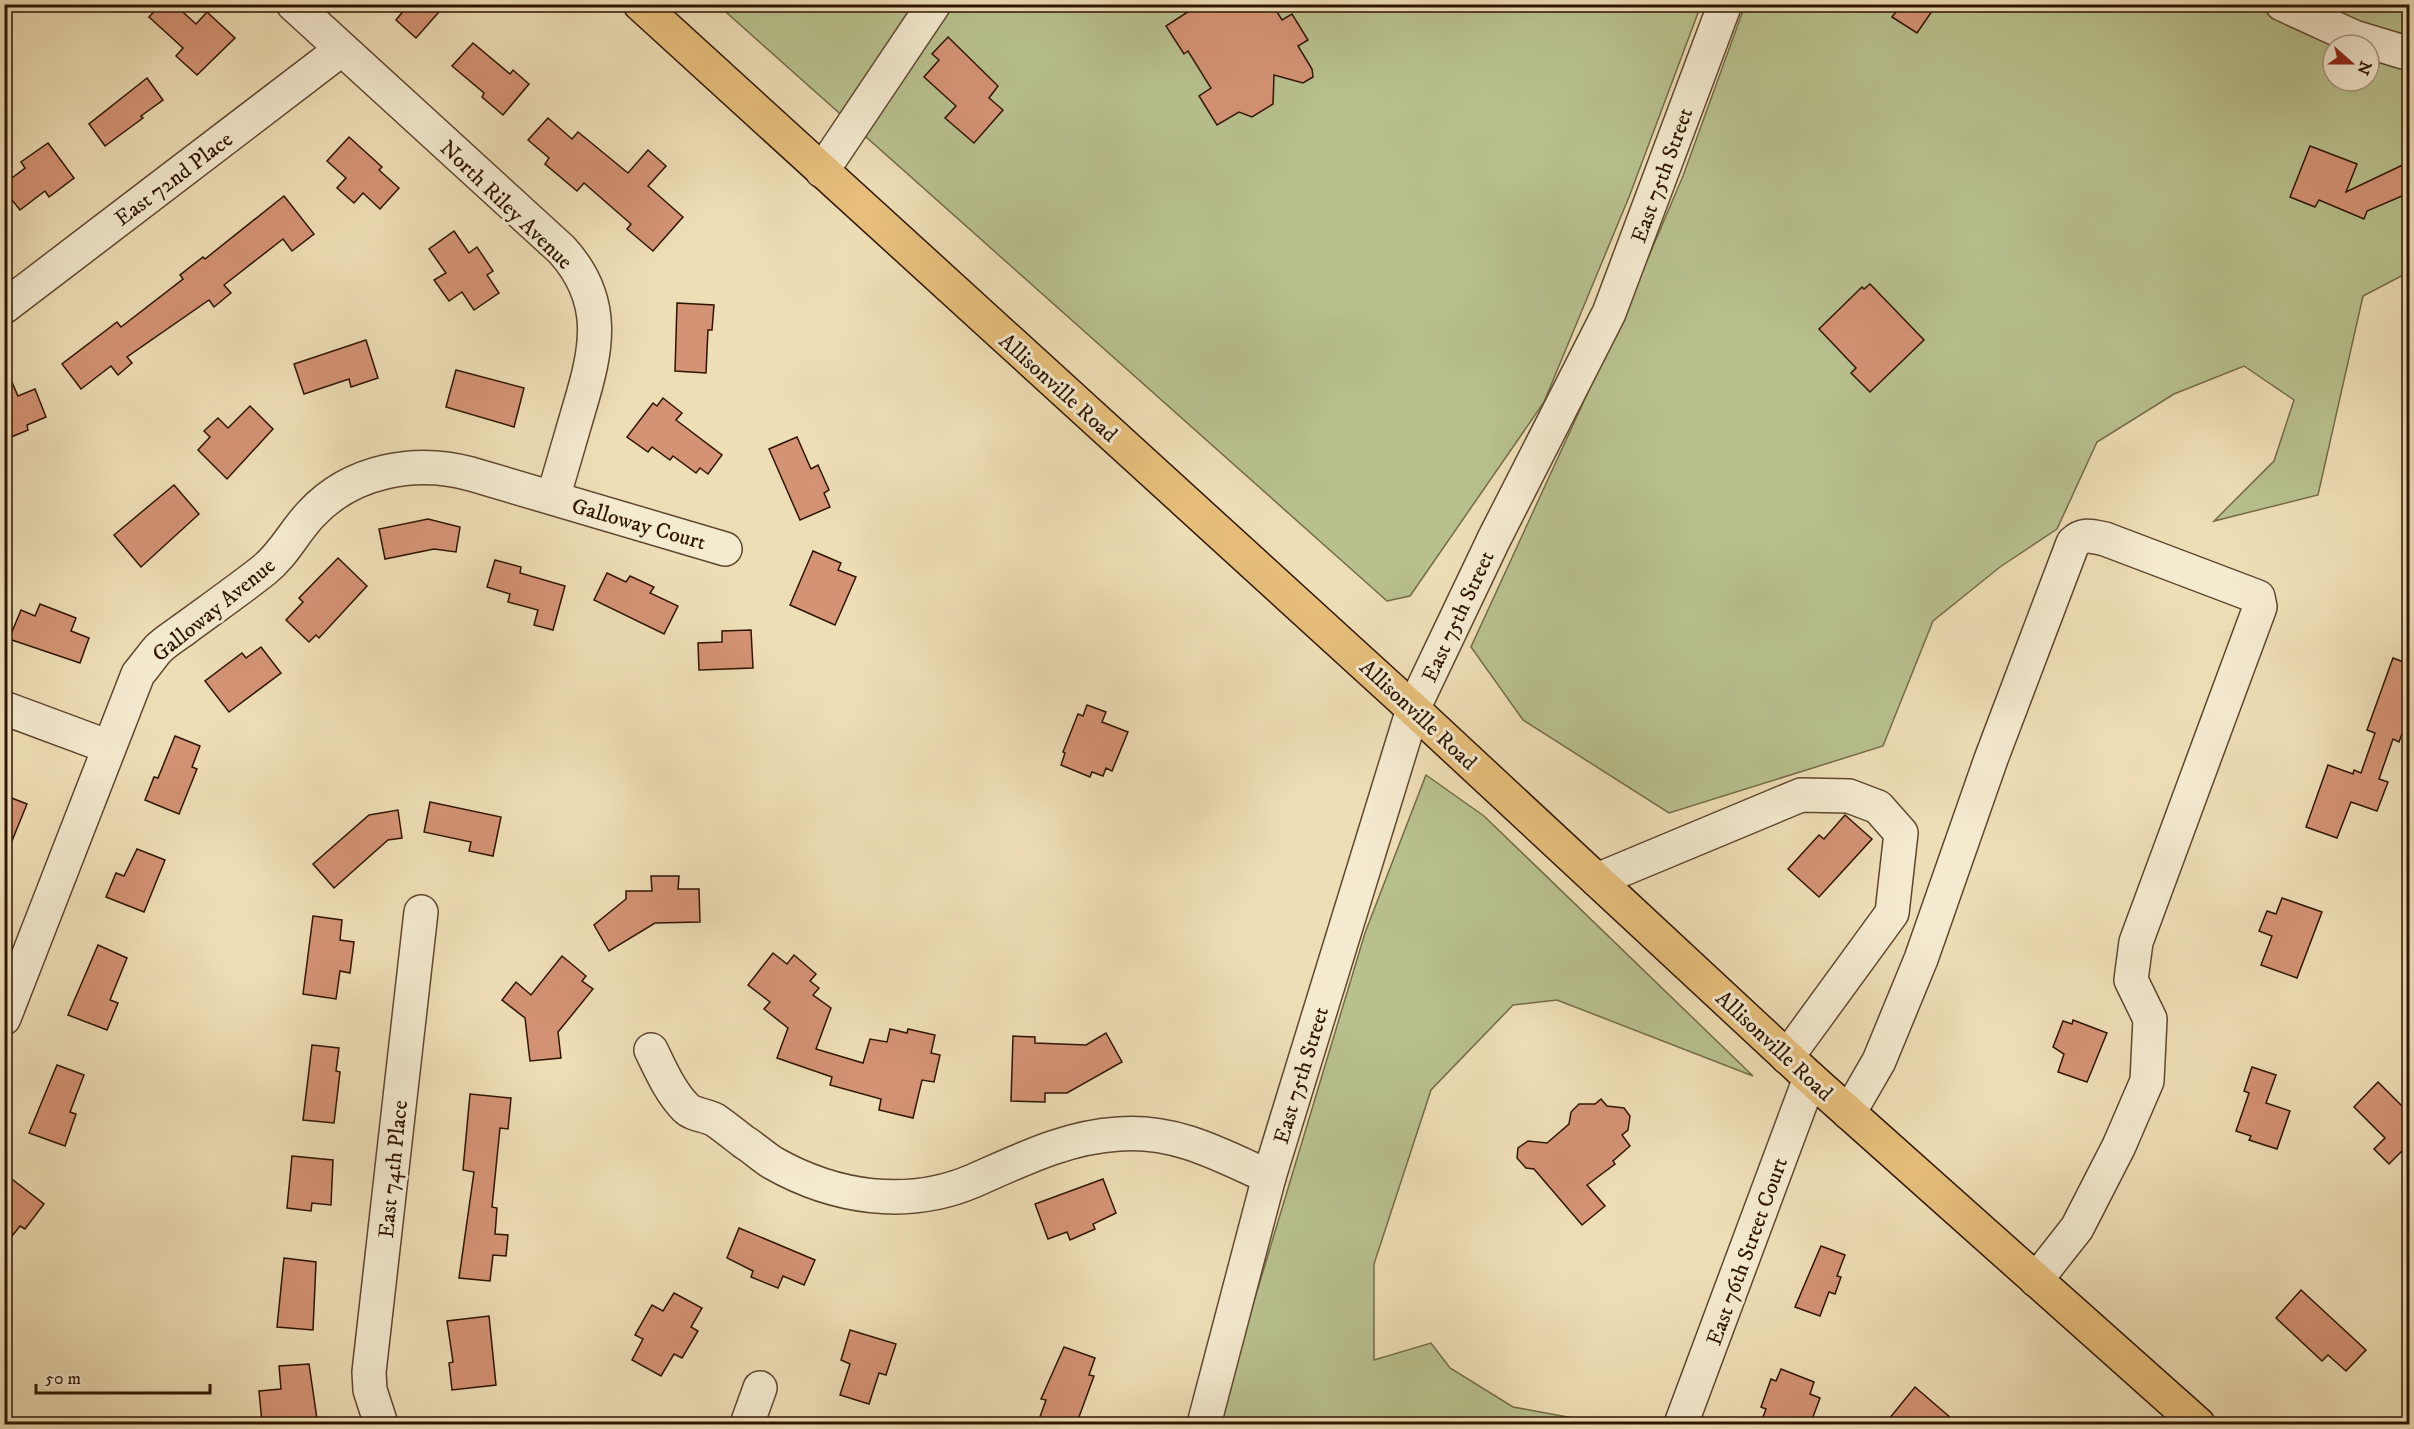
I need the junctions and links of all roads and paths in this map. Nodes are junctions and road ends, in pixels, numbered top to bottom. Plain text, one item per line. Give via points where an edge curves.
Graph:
1 (293, 4) edge
2 (639, 4) edge
3 (934, 4) edge
4 (1725, 4) edge
5 (2282, 4) edge
6 (342, 50) junction
7 (2409, 54) edge
8 (822, 171) junction
9 (4, 307) edge
10 (553, 498) junction
11 (725, 549) dead end
12 (4, 708) edge
13 (1413, 709) junction
14 (109, 747) junction
15 (1597, 880) junction
16 (421, 912) dead end
17 (4, 1018) edge
18 (651, 1050) dead end
19 (1798, 1067) junction
20 (1849, 1113) junction
21 (1269, 1177) junction
22 (2036, 1280) junction
23 (760, 1388) dead end
24 (381, 1425) edge
25 (747, 1425) edge
26 (1204, 1425) edge
27 (1681, 1425) edge
28 (2198, 1425) edge

1 - 6 street, North Riley Avenue
2 - 8 main road, Allisonville Road
3 - 8 street
4 - 13 street, East 75th Street via 1609,312
5 - 7 street via 2354,37
6 - 9 street, East 72nd Place
6 - 10 street, North Riley Avenue via 562,250 581,276 595,317 595,350
8 - 13 main road, Allisonville Road
10 - 11 street, Galloway Court
10 - 14 street, Galloway Avenue via 440,467 397,469 346,487 313,512 263,571 160,647 138,674
12 - 14 street
13 - 15 main road, Allisonville Road
13 - 21 street, East 75th Street
14 - 17 street, Galloway Avenue
15 - 19 main road, Allisonville Road
15 - 19 street, East 76th Street Court via 1801,795 1849,796 1878,807 1901,833 1892,913
16 - 24 street, East 74th Place via 369,1372
18 - 21 street via 667,1083 687,1109 713,1119 771,1162 842,1191 903,1198 947,1191 1052,1147 1082,1138 1135,1134 1195,1143
19 - 20 main road, Allisonville Road
19 - 27 street, East 76th Street Court
20 - 22 main road, Allisonville Road
20 - 22 street via 1879,1061 1921,959 2073,543 2079,536 2105,538 2258,597 2260,607 2136,942 2131,980 2150,1019 2147,1081 2077,1228
21 - 26 street, East 75th Street
22 - 28 main road, Allisonville Road
23 - 25 street

